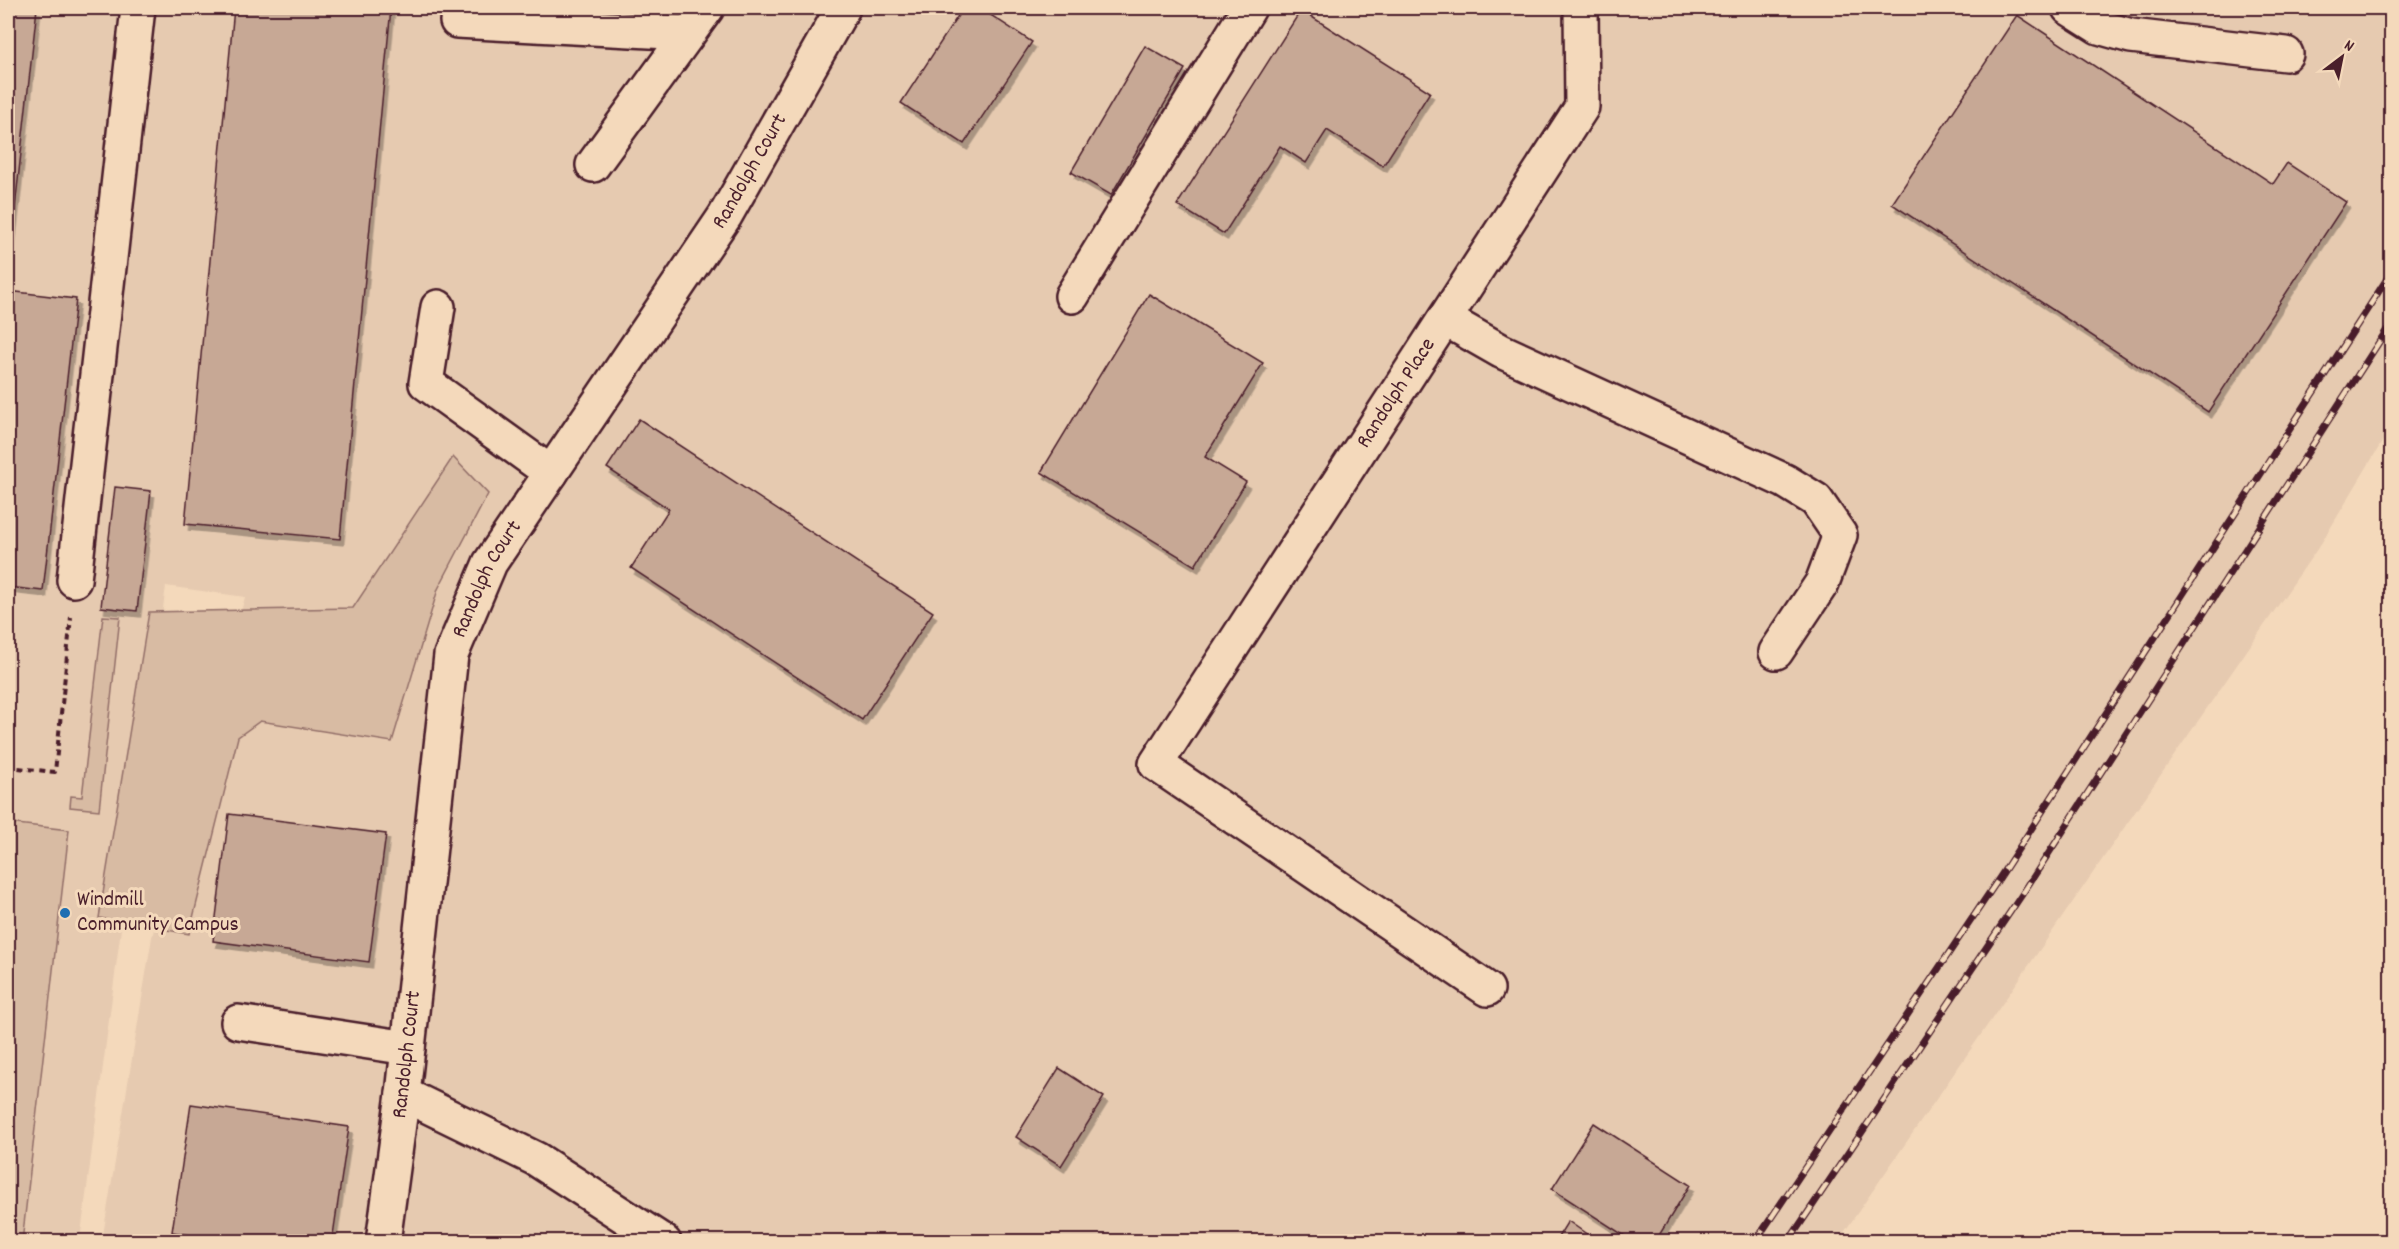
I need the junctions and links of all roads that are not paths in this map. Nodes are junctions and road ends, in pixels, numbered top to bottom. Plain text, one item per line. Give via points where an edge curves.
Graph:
1 (138, 8) edge
2 (843, 8) edge
3 (1249, 8) edge
4 (1581, 8) edge
5 (2069, 8) edge
6 (698, 20) edge
7 (457, 21) dead end
8 (2286, 54) dead end
9 (593, 165) dead end
10 (1072, 296) dead end
11 (438, 307) dead end
12 (1445, 319) junction
13 (551, 473) junction
14 (74, 580) road end
15 (1776, 652) dead end
16 (1487, 989) dead end
17 (238, 1022) dead end
18 (408, 1048) junction
19 (403, 1094) junction
20 (383, 1242) edge
21 (664, 1242) edge

1 - 14 street
2 - 13 street, Randolph Court via 725,216
3 - 10 street
4 - 12 street, Randolph Place via 1582,107
5 - 8 street via 2099,27 2131,36
6 - 7 street
6 - 9 street
11 - 13 street via 426,383
12 - 15 street via 1501,351 1785,481 1816,500 1840,535 1822,583
12 - 16 street, Randolph Place via 1156,764
13 - 18 street, Randolph Court via 490,562 451,655
17 - 18 street
18 - 19 street, Randolph Court
19 - 20 street, Randolph Court
19 - 21 street via 536,1159

